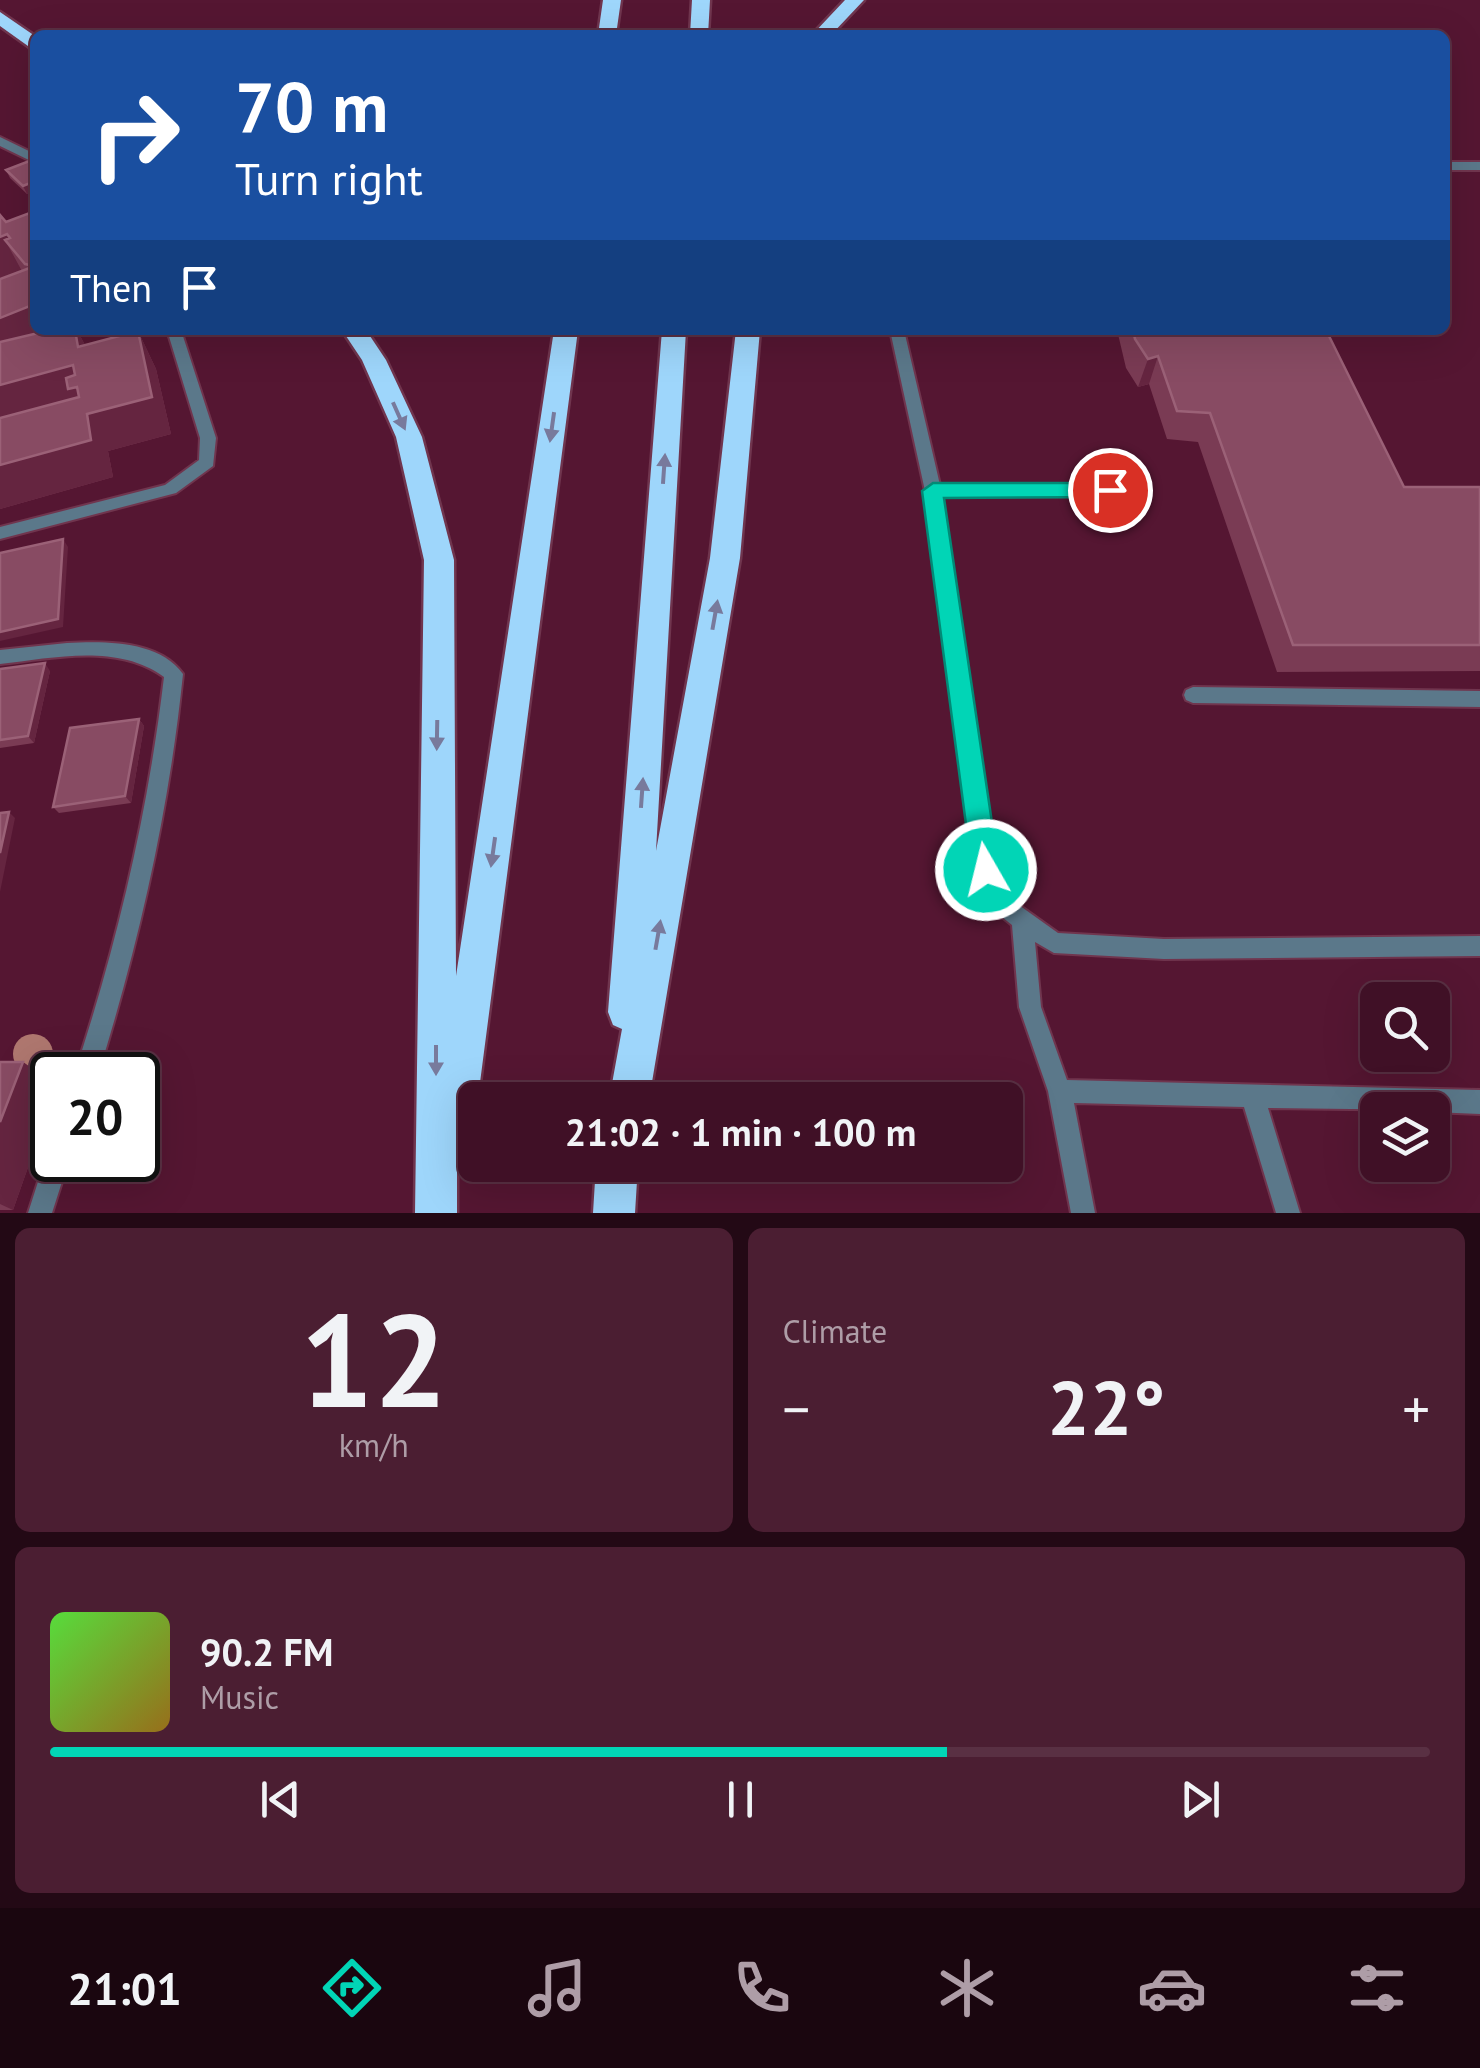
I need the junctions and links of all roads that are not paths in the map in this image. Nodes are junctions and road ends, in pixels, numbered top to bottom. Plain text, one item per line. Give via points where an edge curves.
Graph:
1 (612, 0) edge
2 (702, 0) edge
3 (855, 0) edge
4 (0, 17) edge
5 (609, 30) edge
6 (699, 30) edge
7 (826, 30) edge
8 (30, 41) edge
9 (0, 141) edge
10 (30, 156) edge
11 (1450, 166) edge
12 (1480, 166) edge
13 (176, 335) edge
14 (357, 335) edge
15 (565, 335) edge
16 (674, 335) edge
17 (747, 335) edge
18 (898, 335) edge
19 (1110, 490) dead end
20 (933, 491) junction
21 (0, 532) edge
22 (0, 658) edge
23 (1193, 695) dead end
24 (1480, 699) edge
25 (1022, 920) junction
26 (1480, 946) edge
27 (93, 1052) edge
28 (626, 1082) edge
29 (628, 1082) edge
30 (1060, 1091) junction
31 (1252, 1095) junction
32 (1480, 1102) edge
33 (50, 1182) edge
34 (616, 1182) edge
35 (40, 1213) edge
36 (439, 1213) edge
37 (614, 1213) edge
38 (1083, 1213) edge
39 (1288, 1213) edge

1 - 5 highway
2 - 6 highway
3 - 7 highway
4 - 8 highway
9 - 10 lane
11 - 12 lane
13 - 21 lane via 208,438 207,462 170,489
14 -> 36 highway via 409,437 440,560
15 -> 36 highway
28 -> 16 highway
29 -> 17 highway via 725,558
18 - 20 lane
19 - 20 lane
20 - 25 lane via 986,870
22 - 27 lane via 108,652 158,659 174,674 147,861
23 - 24 lane
25 - 26 lane via 1054,943
25 - 30 lane via 1030,1007
30 - 31 lane
30 - 38 lane
31 - 32 lane
31 - 39 lane
33 - 35 lane
34 - 37 highway

